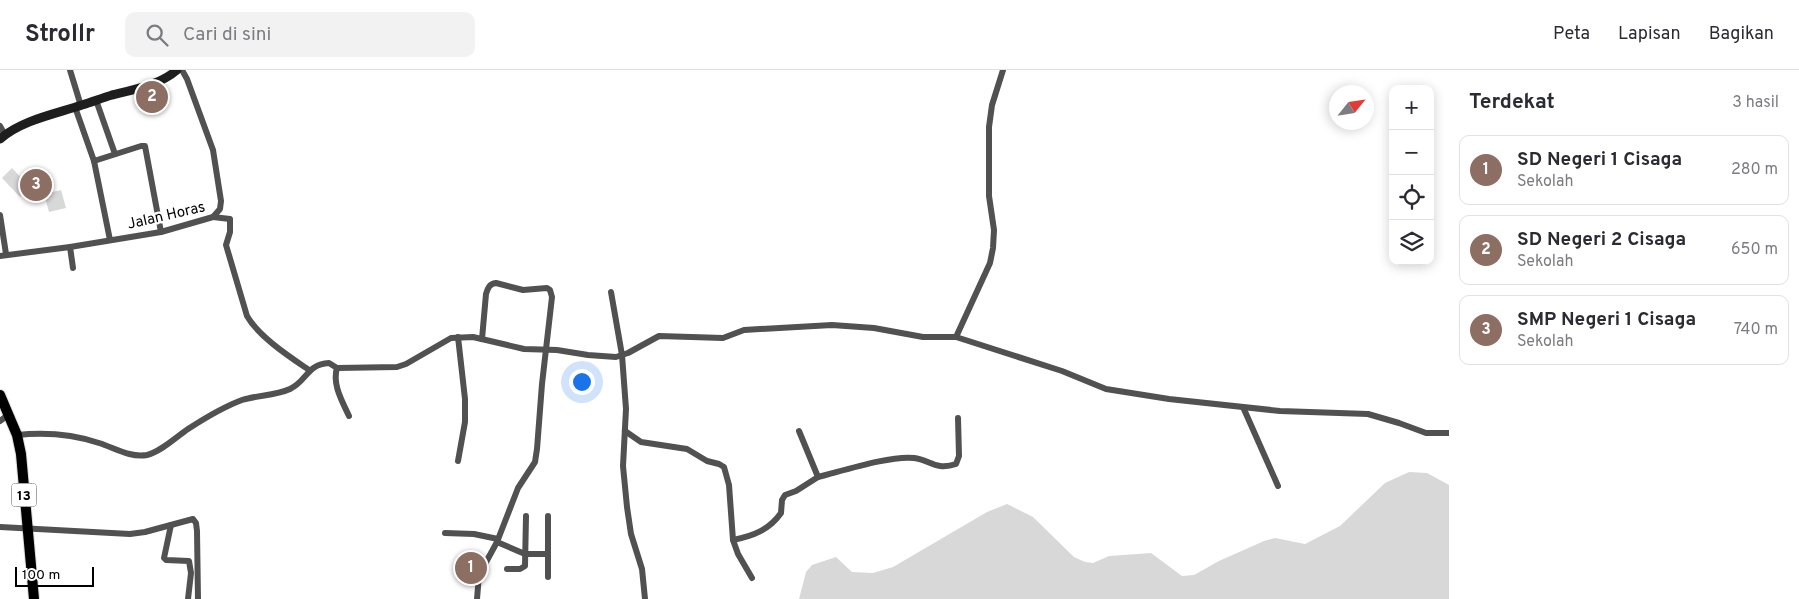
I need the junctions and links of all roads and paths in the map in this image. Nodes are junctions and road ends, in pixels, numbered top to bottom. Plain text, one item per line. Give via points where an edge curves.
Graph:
1 (70, 70) edge
2 (177, 70) edge
3 (182, 70) edge
4 (1003, 70) edge
5 (96, 100) junction
6 (78, 107) junction
7 (0, 126) edge
8 (2, 137) edge
9 (115, 154) junction
10 (94, 161) junction
11 (0, 215) edge
12 (213, 217) junction
13 (161, 232) junction
14 (110, 240) junction
15 (70, 247) junction
16 (3, 255) edge
17 (73, 268) dead end
18 (611, 292) dead end
19 (458, 337) junction
20 (956, 337) junction
21 (482, 339) junction
22 (546, 349) junction
23 (622, 356) junction
24 (336, 368) junction
25 (309, 370) junction
26 (0, 395) edge
27 (1243, 407) junction
28 (349, 416) dead end
29 (4, 418) edge
30 (958, 418) dead end
31 (625, 431) junction
32 (799, 431) dead end
33 (1449, 433) edge
34 (17, 435) junction
35 (458, 461) dead end
36 (818, 477) junction
37 (1278, 486) dead end
38 (526, 516) dead end
39 (548, 516) dead end
40 (171, 525) junction
41 (0, 526) edge
42 (28, 528) junction
43 (445, 533) dead end
44 (497, 540) junction
45 (733, 540) junction
46 (525, 554) junction
47 (548, 554) junction
48 (507, 569) dead end
49 (548, 577) dead end
50 (752, 578) dead end
51 (36, 599) edge
52 (188, 599) edge
53 (198, 599) edge
54 (477, 599) edge
55 (645, 599) edge

1 - 6 street
2 - 5 main road via 164,79
3 - 12 street, Jalan Horas via 213,150 221,201 220,209
4 - 20 street via 989,127 993,248 990,263
5 - 6 main road
5 - 9 street
6 - 8 main road via 38,119
6 - 10 street
7 - 8 street
9 - 10 street
9 - 13 street via 143,145 147,148
10 - 14 street
11 - 16 street
12 - 13 street, Jalan Horas
12 - 25 street via 230,219 226,245 250,322
13 - 14 street, Jalan Horas
14 - 15 street, Jalan Horas
15 - 16 street, Jalan Horas
15 - 17 street
18 - 23 street
19 - 21 street
19 - 24 street via 401,366
19 - 35 street via 465,399 465,422
20 - 23 street via 832,325 752,329 723,338 659,336
20 - 27 street via 1062,371 1106,389
21 - 22 street via 524,349
21 - 22 street via 486,294 492,284 523,290 547,288 552,297
22 - 23 street via 602,357
22 - 44 street via 538,449
23 - 31 street
24 - 25 street via 324,363
24 - 28 street via 335,379
25 - 34 street via 289,389 225,408 146,455 129,454 64,435
26 - 29 highway, 13
27 - 33 street via 1368,414 1426,433
27 - 37 street
29 - 34 highway, 13
30 - 36 street via 959,456 956,464 932,465 915,458 892,460
31 - 45 street via 640,442 681,448 724,467 729,485
31 - 55 street via 622,466 631,534 642,569
32 - 36 street
34 - 42 highway, 13
36 - 45 street via 785,495 781,513 760,532
38 - 46 street
39 - 47 street
40 - 42 street via 130,534
40 - 52 street via 164,558 189,561
40 - 53 street via 191,518 196,523
41 - 42 street
42 - 51 highway, 13
43 - 44 street via 474,534
44 - 46 street
44 - 54 street via 479,575
45 - 50 street
46 - 47 street
46 - 48 street via 524,567
47 - 49 street

